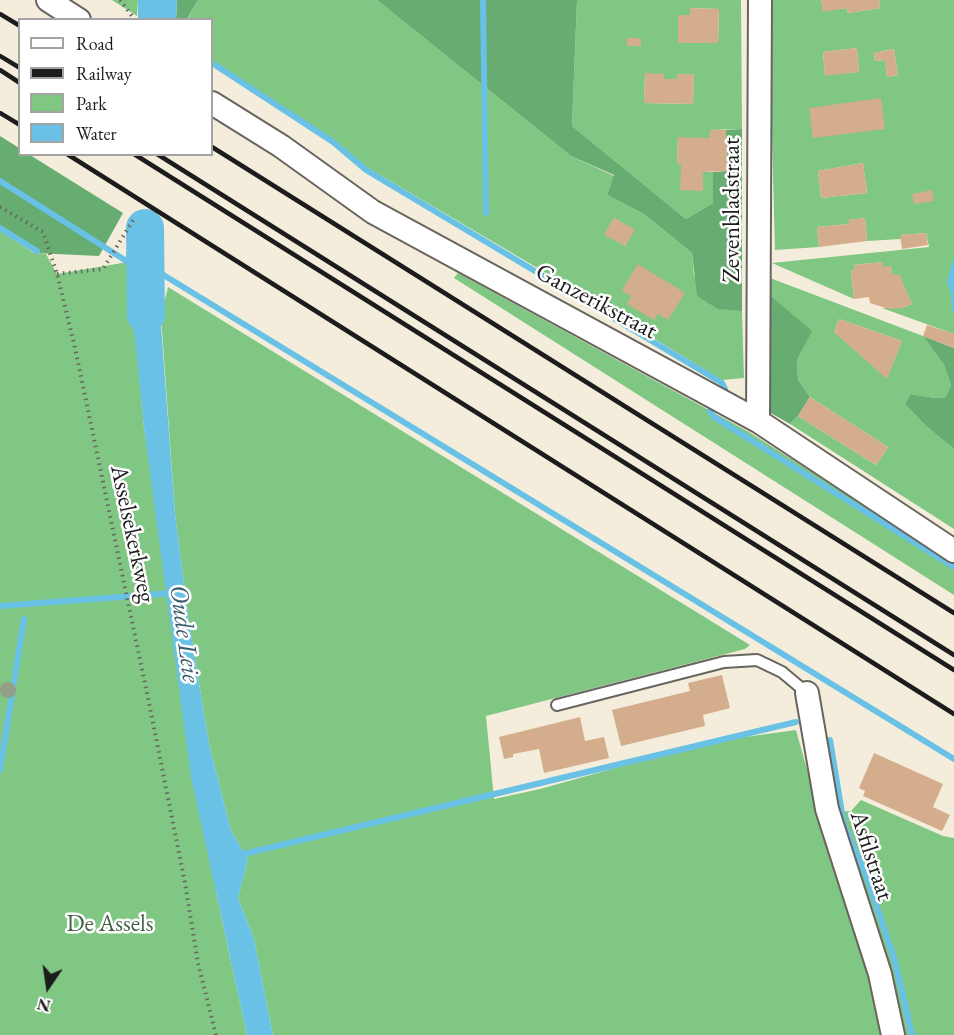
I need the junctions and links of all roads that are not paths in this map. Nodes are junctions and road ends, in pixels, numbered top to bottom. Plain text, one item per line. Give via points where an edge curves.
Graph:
1 (48, 0) edge
2 (760, 0) edge
3 (76, 18) edge
4 (213, 104) edge
5 (758, 421) junction
6 (954, 551) edge
7 (807, 693) joint
8 (558, 705) dead end
9 (893, 1035) edge

1 - 3 street
2 - 5 street, Zevenbladstraat
4 - 5 street, Ganzerikstraat via 281,146 373,212
5 - 6 street, Ganzerikstraat
7 - 8 lane via 782,672 757,660 724,662
7 - 9 street, Asfilstraat via 827,809 880,974

